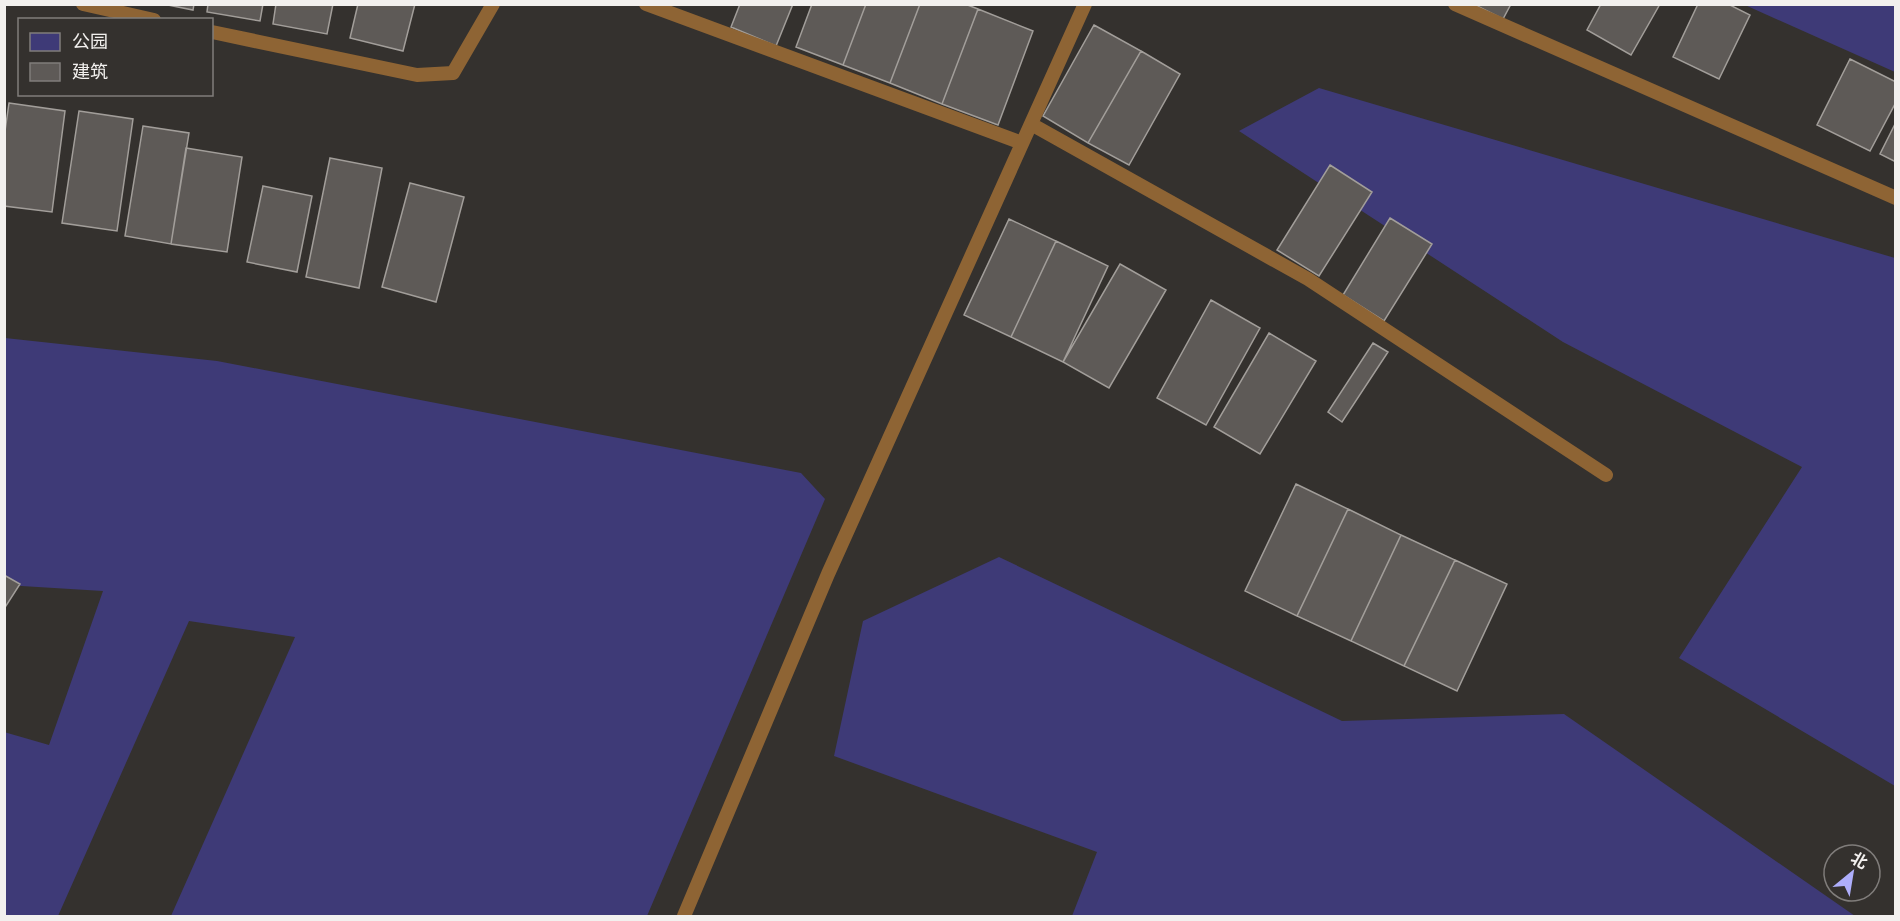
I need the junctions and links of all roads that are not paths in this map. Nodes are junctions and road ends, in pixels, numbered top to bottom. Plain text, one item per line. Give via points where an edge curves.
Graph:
1 (83, 4) edge
2 (493, 4) edge
3 (645, 4) edge
4 (1085, 4) edge
5 (1455, 4) edge
6 (145, 18) edge
7 (213, 32) edge
8 (1031, 124) junction
9 (1022, 143) junction
10 (1896, 198) edge
11 (1606, 475) dead end
12 (684, 916) edge

1 - 6 lane
2 - 7 lane via 453,73 417,75
3 - 9 lane
4 - 8 lane
5 - 10 lane
8 - 9 lane
8 - 11 lane via 1308,279
9 - 12 lane via 828,574

